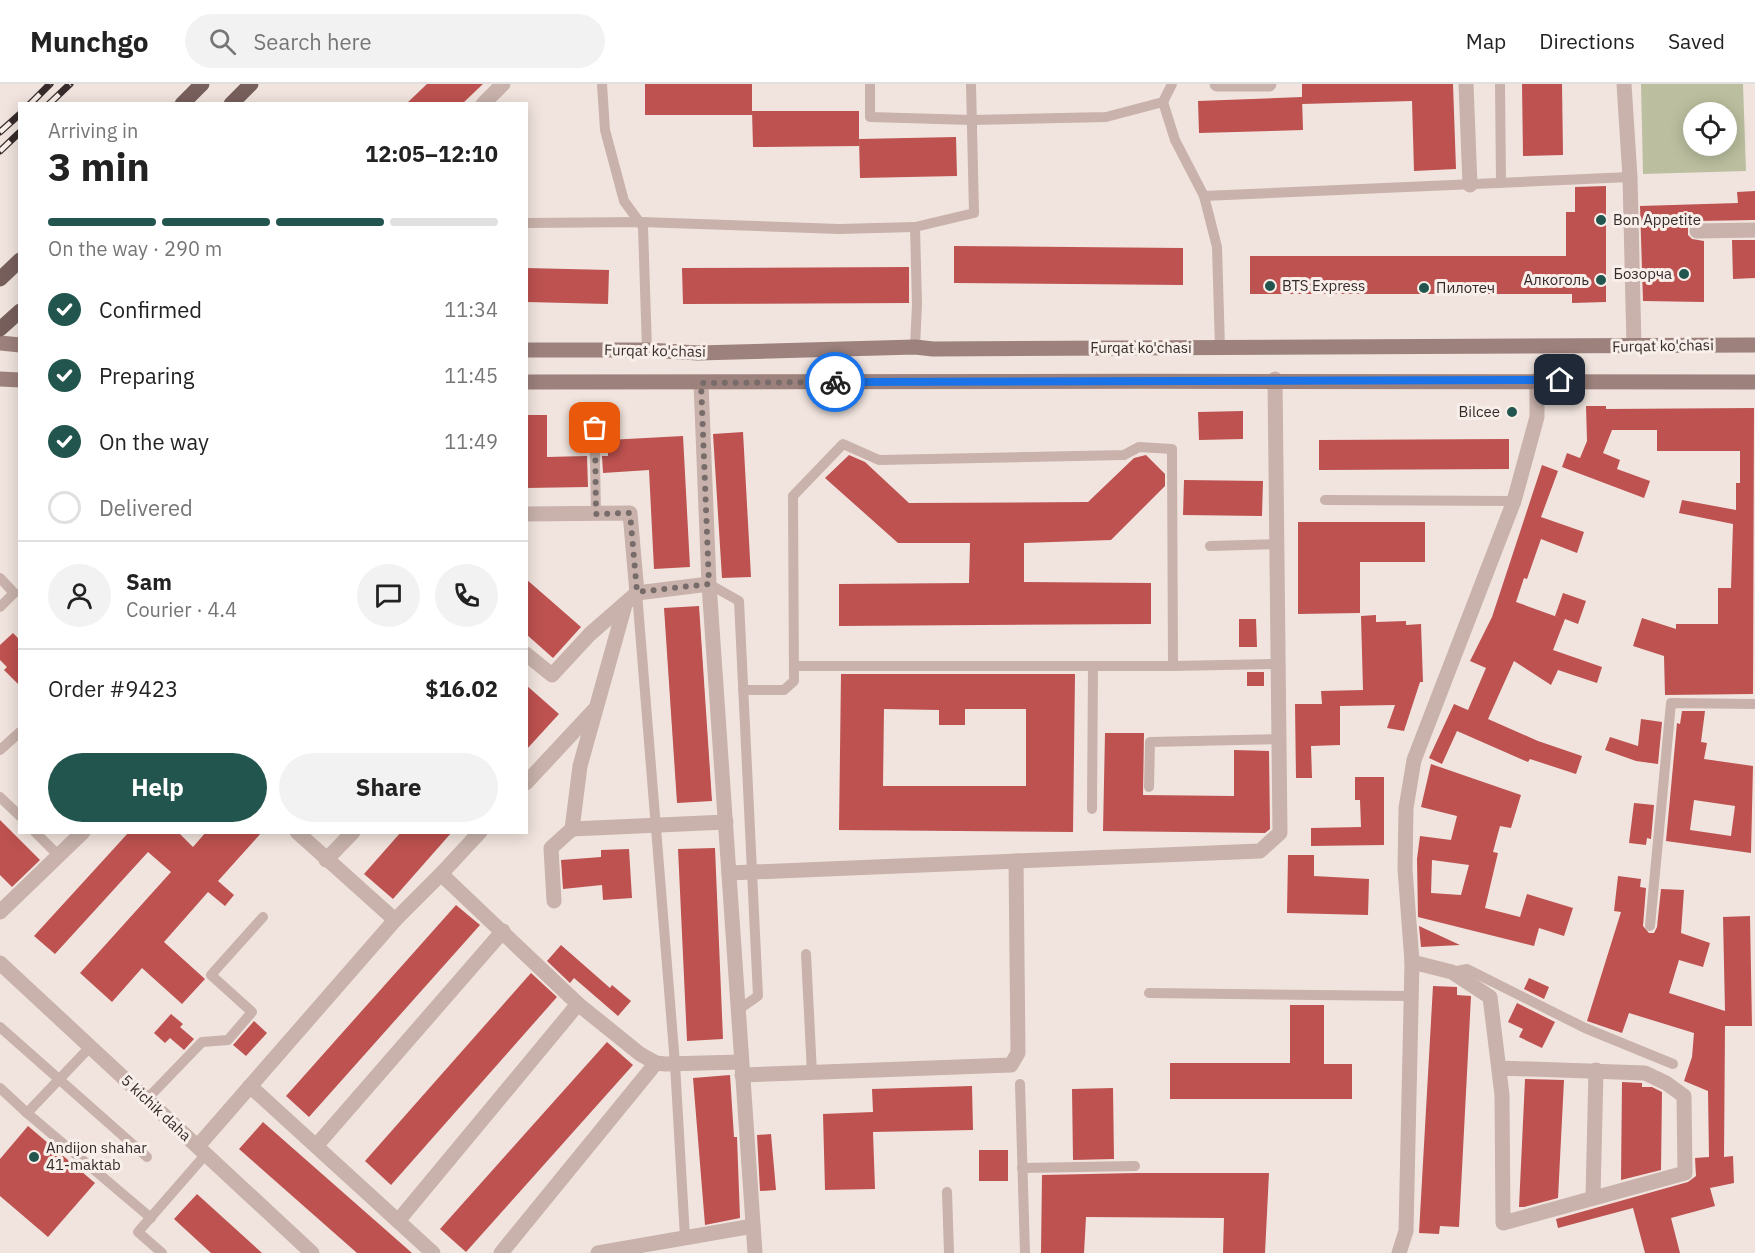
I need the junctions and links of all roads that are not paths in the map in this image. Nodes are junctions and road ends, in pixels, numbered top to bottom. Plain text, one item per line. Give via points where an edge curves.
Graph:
1 (202, 84) edge
2 (251, 84) edge
3 (503, 84) edge
4 (602, 84) edge
5 (870, 84) edge
6 (971, 84) edge
7 (1172, 84) edge
8 (1217, 84) edge
9 (1269, 84) edge
10 (1466, 84) edge
11 (1500, 84) edge
12 (1624, 84) edge
13 (184, 102) edge
14 (233, 102) edge
15 (485, 102) edge
16 (1163, 102) junction
17 (972, 120) junction
18 (1630, 177) junction
19 (1501, 183) junction
20 (1470, 185) junction
21 (1204, 196) junction
22 (641, 222) junction
23 (528, 224) edge
24 (915, 226) junction
25 (1755, 230) edge
26 (1698, 231) dead end
27 (18, 262) edge
28 (0, 279) edge
29 (18, 313) edge
30 (0, 330) edge
31 (0, 344) edge
32 (18, 345) edge
33 (1755, 345) edge
34 (1634, 346) junction
35 (915, 347) junction
36 (1220, 348) junction
37 (528, 350) edge
38 (647, 350) junction
39 (0, 379) edge
40 (1275, 379) junction
41 (18, 380) edge
42 (1537, 380) junction
43 (528, 382) edge
44 (1755, 382) edge
45 (701, 383) junction
46 (594, 407) dead end
47 (1324, 500) dead end
48 (1514, 501) junction
49 (528, 514) edge
50 (596, 514) junction
51 (1277, 544) junction
52 (1210, 546) dead end
53 (0, 578) edge
54 (709, 584) junction
55 (637, 592) junction
56 (625, 605) junction
57 (0, 607) edge
58 (528, 656) edge
59 (1278, 663) junction
60 (794, 666) junction
61 (1093, 666) junction
62 (1173, 666) junction
63 (743, 690) junction
64 (1755, 704) edge
65 (595, 710) junction
66 (18, 734) edge
67 (1279, 739) junction
68 (0, 750) edge
69 (528, 781) edge
70 (1149, 787) dead end
71 (0, 797) edge
72 (1092, 809) dead end
73 (18, 814) edge
74 (726, 822) junction
75 (655, 825) junction
76 (572, 829) junction
77 (37, 834) edge
78 (81, 834) edge
79 (299, 834) edge
80 (351, 834) edge
81 (478, 834) edge
82 (60, 857) junction
83 (326, 860) junction
84 (1016, 861) junction
85 (752, 872) junction
86 (729, 873) junction
87 (441, 874) junction
88 (554, 901) dead end
89 (0, 912) edge
90 (263, 917) dead end
91 (395, 920) junction
92 (1650, 926) dead end
93 (503, 932) junction
94 (806, 954) dead end
95 (1412, 962) junction
96 (2, 971) edge
97 (1452, 972) junction
98 (1149, 993) dead end
99 (1410, 996) junction
100 (578, 1004) junction
101 (738, 1010) junction
102 (0, 1027) edge
103 (90, 1047) junction
104 (656, 1063) junction
105 (675, 1064) junction
106 (1673, 1064) dead end
107 (1499, 1068) junction
108 (741, 1069) junction
109 (1596, 1070) junction
110 (812, 1072) junction
111 (60, 1078) junction
112 (1020, 1084) dead end
113 (250, 1086) junction
114 (0, 1088) edge
115 (147, 1099) junction
116 (27, 1113) junction
117 (316, 1146) junction
118 (202, 1150) junction
119 (147, 1158) dead end
120 (1135, 1166) dead end
121 (1022, 1168) junction
122 (947, 1192) dead end
123 (1593, 1197) junction
124 (150, 1218) junction
125 (398, 1221) junction
126 (753, 1226) junction
127 (684, 1238) junction
128 (162, 1253) edge
129 (312, 1253) edge
130 (433, 1253) edge
131 (501, 1253) edge
132 (598, 1253) edge
133 (755, 1253) edge
134 (949, 1253) edge
135 (1025, 1253) edge
136 (1399, 1253) edge

1 - 13 main road
2 - 14 main road
3 - 15 street
4 - 22 lane via 605,130 624,201
5 - 17 lane via 870,117
6 - 17 lane
7 - 16 lane
8 - 9 street
10 - 20 street
11 - 19 lane
12 - 18 street
16 - 17 lane via 1106,117
16 - 21 lane via 1175,140
17 - 24 lane via 974,213
18 - 19 lane
18 - 34 street
19 - 20 lane
20 - 21 lane
21 - 36 lane via 1217,247
22 - 23 lane
22 - 24 lane via 839,229
22 - 38 lane
24 - 35 lane
25 - 26 street
27 - 28 main road
29 - 30 main road
31 - 32 main road
33 - 34 main road, Furqat ko'chasi
34 - 36 main road, Furqat ko'chasi
35 - 36 main road, Furqat ko'chasi
35 - 38 main road, Furqat ko'chasi via 698,353
37 - 38 main road, Furqat ko'chasi
39 - 41 main road
40 - 42 main road, Furqat ko'chasi
40 - 45 main road, Furqat ko'chasi
40 - 51 street
42 - 44 main road, Furqat ko'chasi
42 - 48 street via 1537,417
43 - 45 main road, Furqat ko'chasi
45 - 54 street
46 - 50 lane
47 - 48 lane
48 - 95 street via 1414,760 1406,808 1405,869
49 - 50 street
50 - 55 street via 630,513
51 - 52 lane
51 - 59 street
53 - 57 lane via 14,593
54 - 55 street
54 - 63 lane via 739,601
54 - 74 street
55 - 56 street
55 - 75 lane
56 - 58 street via 590,634 552,675
56 - 65 street
59 - 62 lane
59 - 67 street
60 - 61 lane
60 - 62 lane via 793,496 843,444 879,460 1124,455 1139,447 1172,449
60 - 63 lane via 794,681 784,690
61 - 62 lane
61 - 72 lane
63 - 85 lane
64 - 92 lane via 1671,703
65 - 69 street
65 - 76 street via 580,766
66 - 68 lane
67 - 70 lane via 1150,742
67 - 84 street via 1280,833 1260,851
71 - 73 lane
74 - 75 street
74 - 86 street
75 - 76 street
75 - 105 lane
76 - 88 street via 551,848
77 - 82 lane
78 - 82 street
79 - 83 street
80 - 83 street
81 - 87 street
82 - 89 street
83 - 91 street
84 - 85 street
84 - 110 street via 1018,1053 1011,1065
85 - 86 street
85 - 101 lane via 758,996
86 - 101 street
87 - 91 street
87 - 93 street
90 - 115 lane via 211,975 252,1012 228,1040 201,1042
91 - 113 street
93 - 100 street
93 - 117 street
94 - 110 lane
95 - 97 street
95 - 99 street
96 - 103 street, 5 kichik daha
97 - 106 lane via 1467,969 1585,1028
97 - 107 street via 1490,997
98 - 99 lane
99 - 136 street via 1406,1231
100 - 104 street via 623,1042
100 - 125 street
101 - 108 street
102 - 111 lane
103 - 111 lane
103 - 115 street, 5 kichik daha
104 - 105 street
104 - 131 street
105 - 108 street
105 - 127 lane
107 - 109 street
107 - 123 street via 1503,1223
108 - 110 street
108 - 126 street
109 - 123 street
109 - 123 street via 1645,1072 1684,1096 1685,1173
111 - 116 lane
111 - 119 lane
112 - 121 lane
113 - 117 street
113 - 118 street
114 - 116 lane
115 - 118 street, 5 kichik daha
116 - 124 lane
117 - 125 street
118 - 124 lane
118 - 129 street, 5 kichik daha
120 - 121 lane
121 - 135 lane
122 - 134 lane
124 - 128 lane via 138,1232
125 - 130 street
126 - 127 street
126 - 133 street
127 - 132 street

